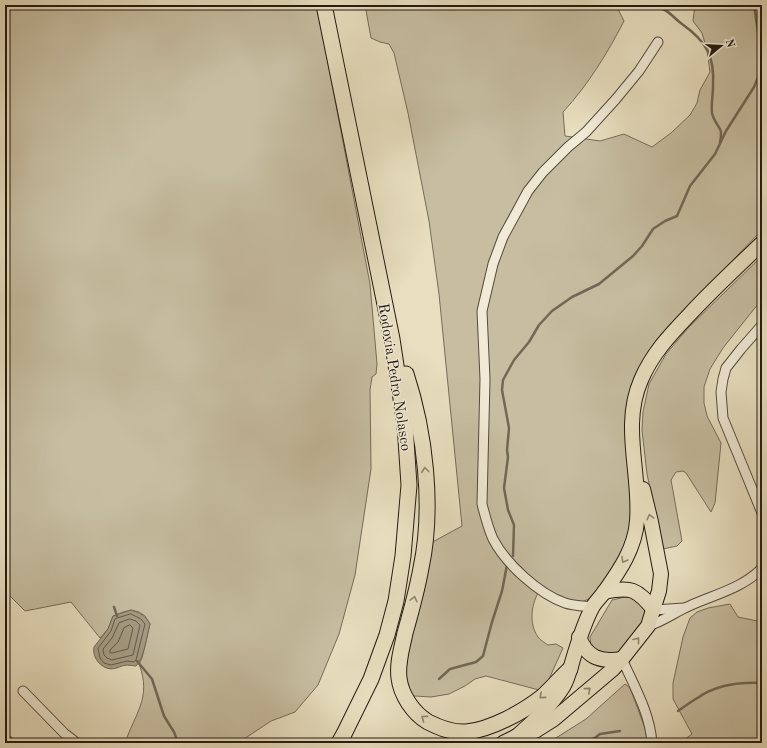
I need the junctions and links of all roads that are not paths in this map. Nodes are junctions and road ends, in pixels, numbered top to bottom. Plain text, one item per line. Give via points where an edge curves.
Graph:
1 (324, 5) edge
2 (658, 42) dead end
3 (762, 243) edge
4 (762, 325) edge
5 (392, 339) junction
6 (633, 454) junction
7 (762, 513) edge
8 (762, 568) edge
9 (604, 592) junction
10 (593, 607) junction
11 (686, 608) junction
12 (654, 610) junction
13 (648, 626) junction
14 (579, 638) junction
15 (622, 659) junction
16 (570, 669) junction
17 (612, 670) junction
18 (630, 677) junction
19 (23, 691) dead end
20 (50, 728) dead end
21 (64, 733) junction
22 (517, 736) junction
23 (342, 739) edge
24 (78, 743) edge
25 (503, 743) edge
26 (652, 743) edge

1 - 5 highway, Rodovia Pedro Nolasco
2 - 10 street via 616,99 586,132 543,172 528,191 503,237 493,264 482,311 485,379 482,504 492,538 514,567 540,590 566,603
3 - 6 main road via 708,295 654,354 640,381 635,400 631,432
4 - 7 street via 726,368 721,392 723,418
16 -> 5 highway via 542,696 524,709 477,730 465,732 439,728 424,719 408,702 399,678 398,661 422,567 427,526 426,483 416,411 402,362
5 - 23 highway, Rodovia Pedro Nolasco via 405,425 409,485 403,556 396,601 387,635 371,679
6 -> 9 main road via 638,505 633,544
12 -> 6 main road via 660,591 661,574 651,522
8 - 11 street via 738,586
9 - 10 main road
9 - 12 main road via 620,588 634,591
10 - 14 main road
11 - 12 street
11 - 13 street
12 - 13 main road
15 -> 13 main road
14 - 15 main road via 586,650 599,659
14 - 16 main road
15 - 17 main road
15 - 18 street
16 - 22 main road via 564,686 546,710
17 - 18 street
22 -> 17 main road via 536,731 554,719
18 - 26 street via 645,710
19 - 21 street
20 - 21 street
21 - 24 street
22 - 25 main road

